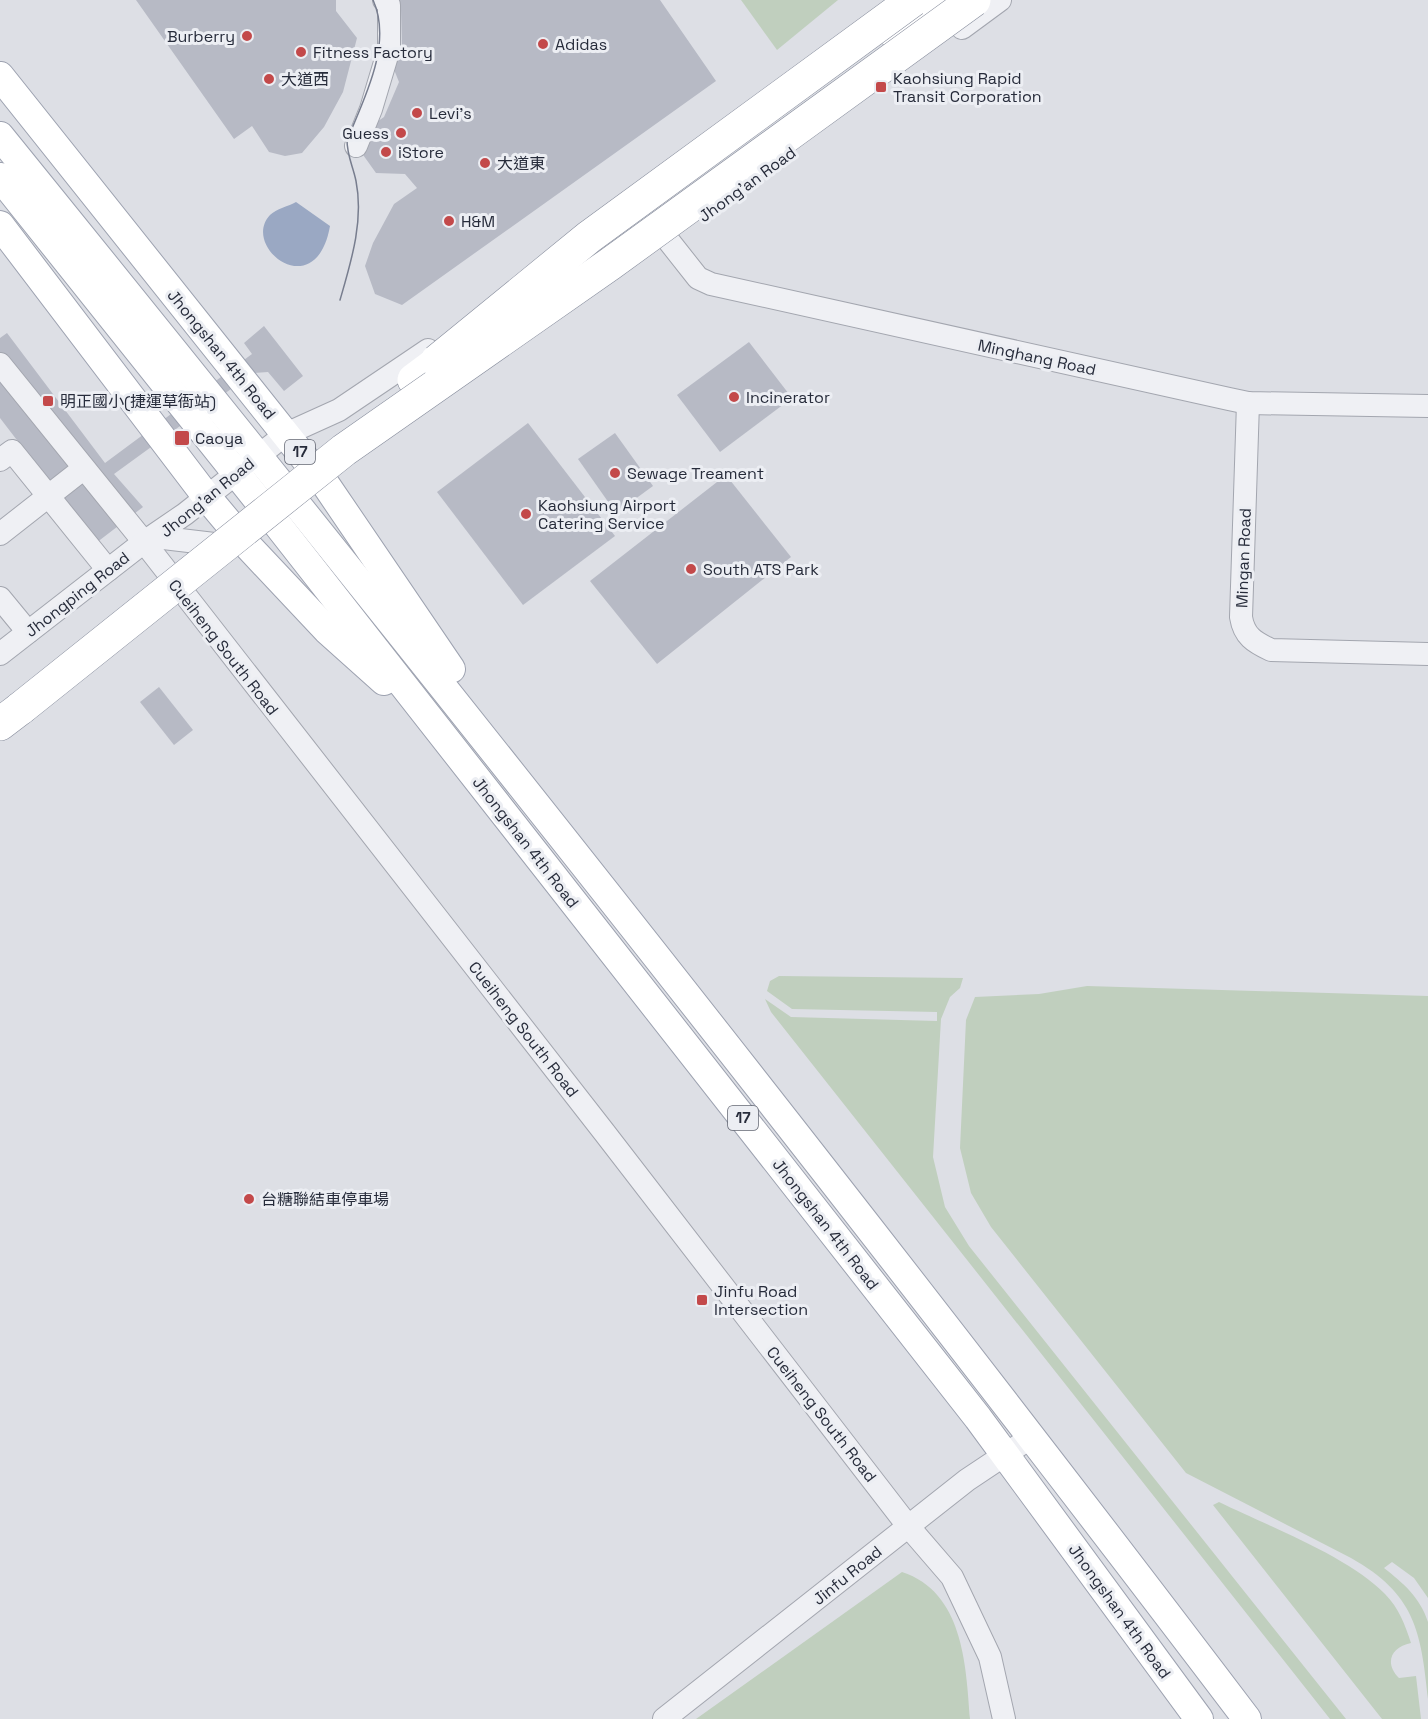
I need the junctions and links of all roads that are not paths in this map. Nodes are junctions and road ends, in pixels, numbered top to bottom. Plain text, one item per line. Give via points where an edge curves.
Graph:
1 (384, 0) edge
2 (894, 0) edge
3 (913, 0) edge
4 (924, 0) edge
5 (935, 0) edge
6 (954, 0) edge
7 (964, 0) edge
8 (974, 0) edge
9 (1000, 0) edge
10 (0, 76) edge
11 (0, 136) edge
12 (356, 146) dead end
13 (0, 177) edge
14 (0, 225) edge
15 (668, 240) junction
16 (467, 322) junction
17 (0, 364) edge
18 (492, 364) junction
19 (419, 387) junction
20 (1248, 403) junction
21 (1428, 406) edge
22 (286, 434) junction
23 (6, 455) edge
24 (258, 455) junction
25 (83, 470) junction
26 (235, 474) junction
27 (326, 485) junction
28 (49, 496) junction
29 (206, 496) junction
30 (299, 506) junction
31 (277, 524) junction
32 (0, 534) edge
33 (149, 539) junction
34 (248, 546) junction
35 (108, 570) junction
36 (0, 598) edge
37 (28, 632) junction
38 (0, 654) edge
39 (1428, 654) edge
40 (7, 707) edge
41 (444, 736) junction
42 (573, 849) junction
43 (1033, 1436) junction
44 (1005, 1455) junction
45 (908, 1526) junction
46 (664, 1719) edge
47 (1004, 1719) edge
48 (1199, 1719) edge
49 (1247, 1719) edge

1 - 12 street via 389,5 389,49
2 - 16 street, Jhong'an Road via 683,153
3 - 19 highway, bridge via 589,237
4 - 16 street, Jhong'an Road via 680,179
5 - 19 highway, bridge
6 - 19 highway, bridge
7 - 18 street, Jhong'an Road via 549,302
8 - 19 highway, bridge via 610,264
9 - 15 street, Jhong'an Road
10 - 22 main road, Jhongshan 4th Road / 17
11 - 24 main road, Jhongshan 4th Road / 17
13 - 26 main road, Jhongshan 4th Road / 17
14 - 29 main road, Jhongshan 4th Road / 17
15 - 18 street, Jhong'an Road
15 - 20 street, Minghang Road via 698,278 711,284
16 - 22 street, Jhong'an Road via 339,410
17 - 25 street, Cueiheng South Road
18 - 27 street, Jhong'an Road
19 - 40 highway, bridge via 344,450
20 - 21 street, Minghang Road
20 - 39 street, Mingan Road via 1241,596 1243,628 1250,638 1272,650
22 - 24 street, Jhong'an Road
22 - 27 main road, Jhongshan 4th Road / 17
23 - 28 street
24 - 26 street, Jhong'an Road
24 - 30 main road, Jhongshan 4th Road / 17
25 - 28 street
25 - 33 street, Cueiheng South Road
26 - 29 street, Jhong'an Road
26 - 31 main road, Jhongshan 4th Road / 17
27 - 30 street, Jhong'an Road
27 - 42 main road, Jhongshan 4th Road / 17
28 - 32 street
28 - 35 street
29 - 33 street, Jhong'an Road
29 - 34 main road, Jhongshan 4th Road / 17
30 - 31 street, Jhong'an Road
30 - 42 main road, Jhongshan 4th Road / 17
31 - 34 street, Jhong'an Road
31 - 41 main road, Jhongshan 4th Road / 17
33 - 34 street, Jhong'an Road
33 - 35 street, Jhongping Road
33 - 45 street, Cueiheng South Road
34 - 41 main road, Jhongshan 4th Road / 17 via 327,630
35 - 37 street, Jhongping Road
36 - 37 street
37 - 38 street, Jhongping Road
41 - 44 main road, Jhongshan 4th Road / 17
42 - 43 main road, Jhongshan 4th Road / 17
43 - 44 street, Jinfu Road
43 - 49 main road, Jhongshan 4th Road / 17
44 - 45 street, Jinfu Road
44 - 48 main road, Jhongshan 4th Road / 17
45 - 46 street, Jinfu Road
45 - 47 street, Cueiheng South Road via 952,1577 990,1657

